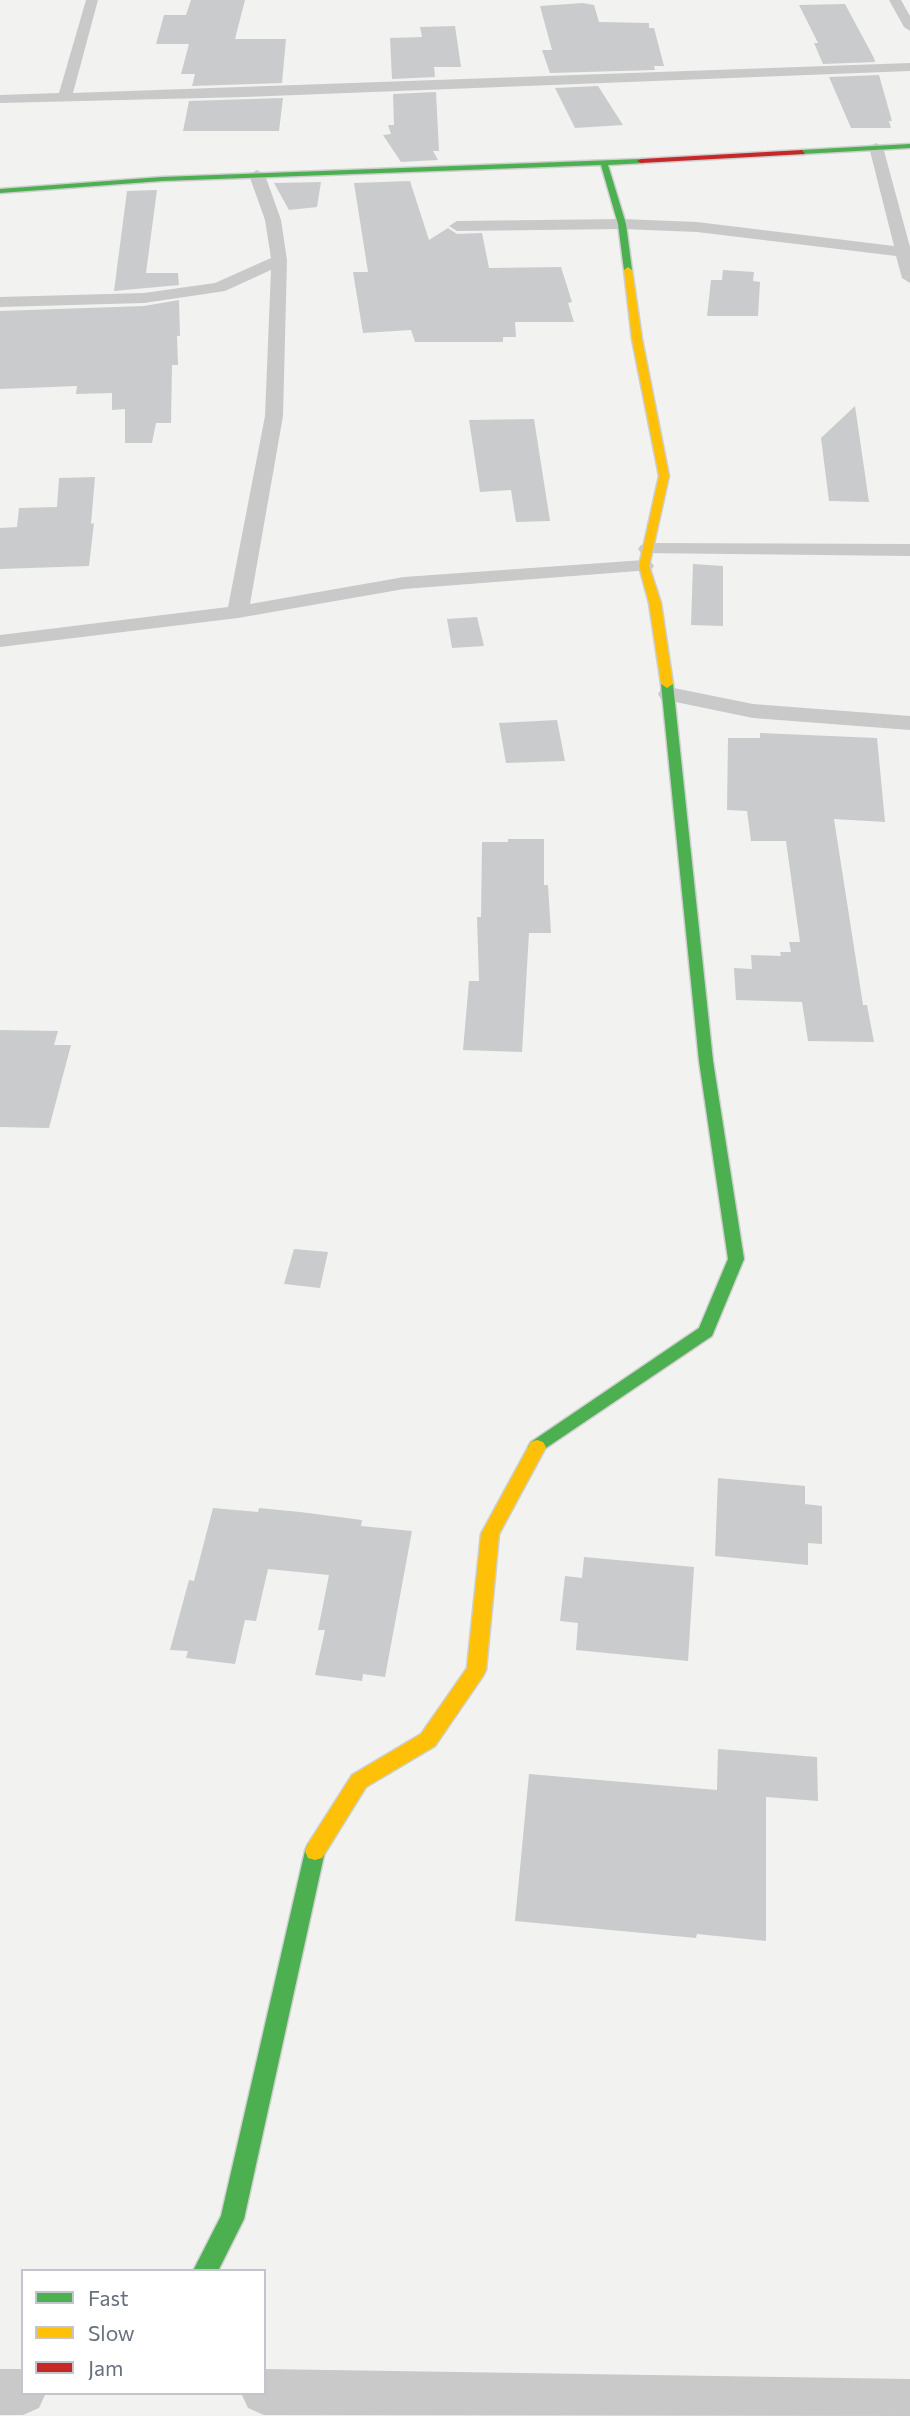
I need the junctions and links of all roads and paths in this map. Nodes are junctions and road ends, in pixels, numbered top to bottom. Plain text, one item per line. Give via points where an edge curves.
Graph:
1 (92, 0) edge
2 (895, 0) edge
3 (909, 24) edge
4 (910, 67) edge
5 (65, 98) junction
6 (0, 100) edge
7 (910, 146) edge
8 (876, 147) junction
9 (604, 163) junction
10 (257, 175) junction
11 (0, 191) edge
12 (622, 224) junction
13 (457, 226) dead end
14 (906, 253) edge
15 (279, 260) junction
16 (910, 278) edge
17 (0, 302) edge
18 (910, 550) edge
19 (646, 557) junction
20 (238, 612) junction
21 (0, 641) edge
22 (669, 694) junction
23 (910, 723) edge
24 (206, 2269) edge
25 (0, 2392) edge
26 (21, 2392) edge
27 (266, 2392) edge
28 (910, 2402) edge

1 - 5 street
2 - 3 street
4 - 5 street
5 - 6 street
7 - 8 street
8 - 9 street
8 - 14 street
9 - 10 street
9 - 12 street
10 - 11 street
10 - 15 street via 273,220
12 - 13 street
12 - 14 street via 698,227
12 - 19 street via 637,339 664,475
14 - 16 street
15 - 17 street via 219,287 144,298
15 - 20 street via 274,416
18 - 19 street
19 - 20 street via 404,583
19 - 22 street
20 - 21 street
22 - 23 street via 753,711
22 - 24 street via 706,1061 736,1259 706,1332 538,1446 490,1534 476,1670 428,1740 359,1781 314,1853 232,2219
25 - 26 street
27 - 28 street

